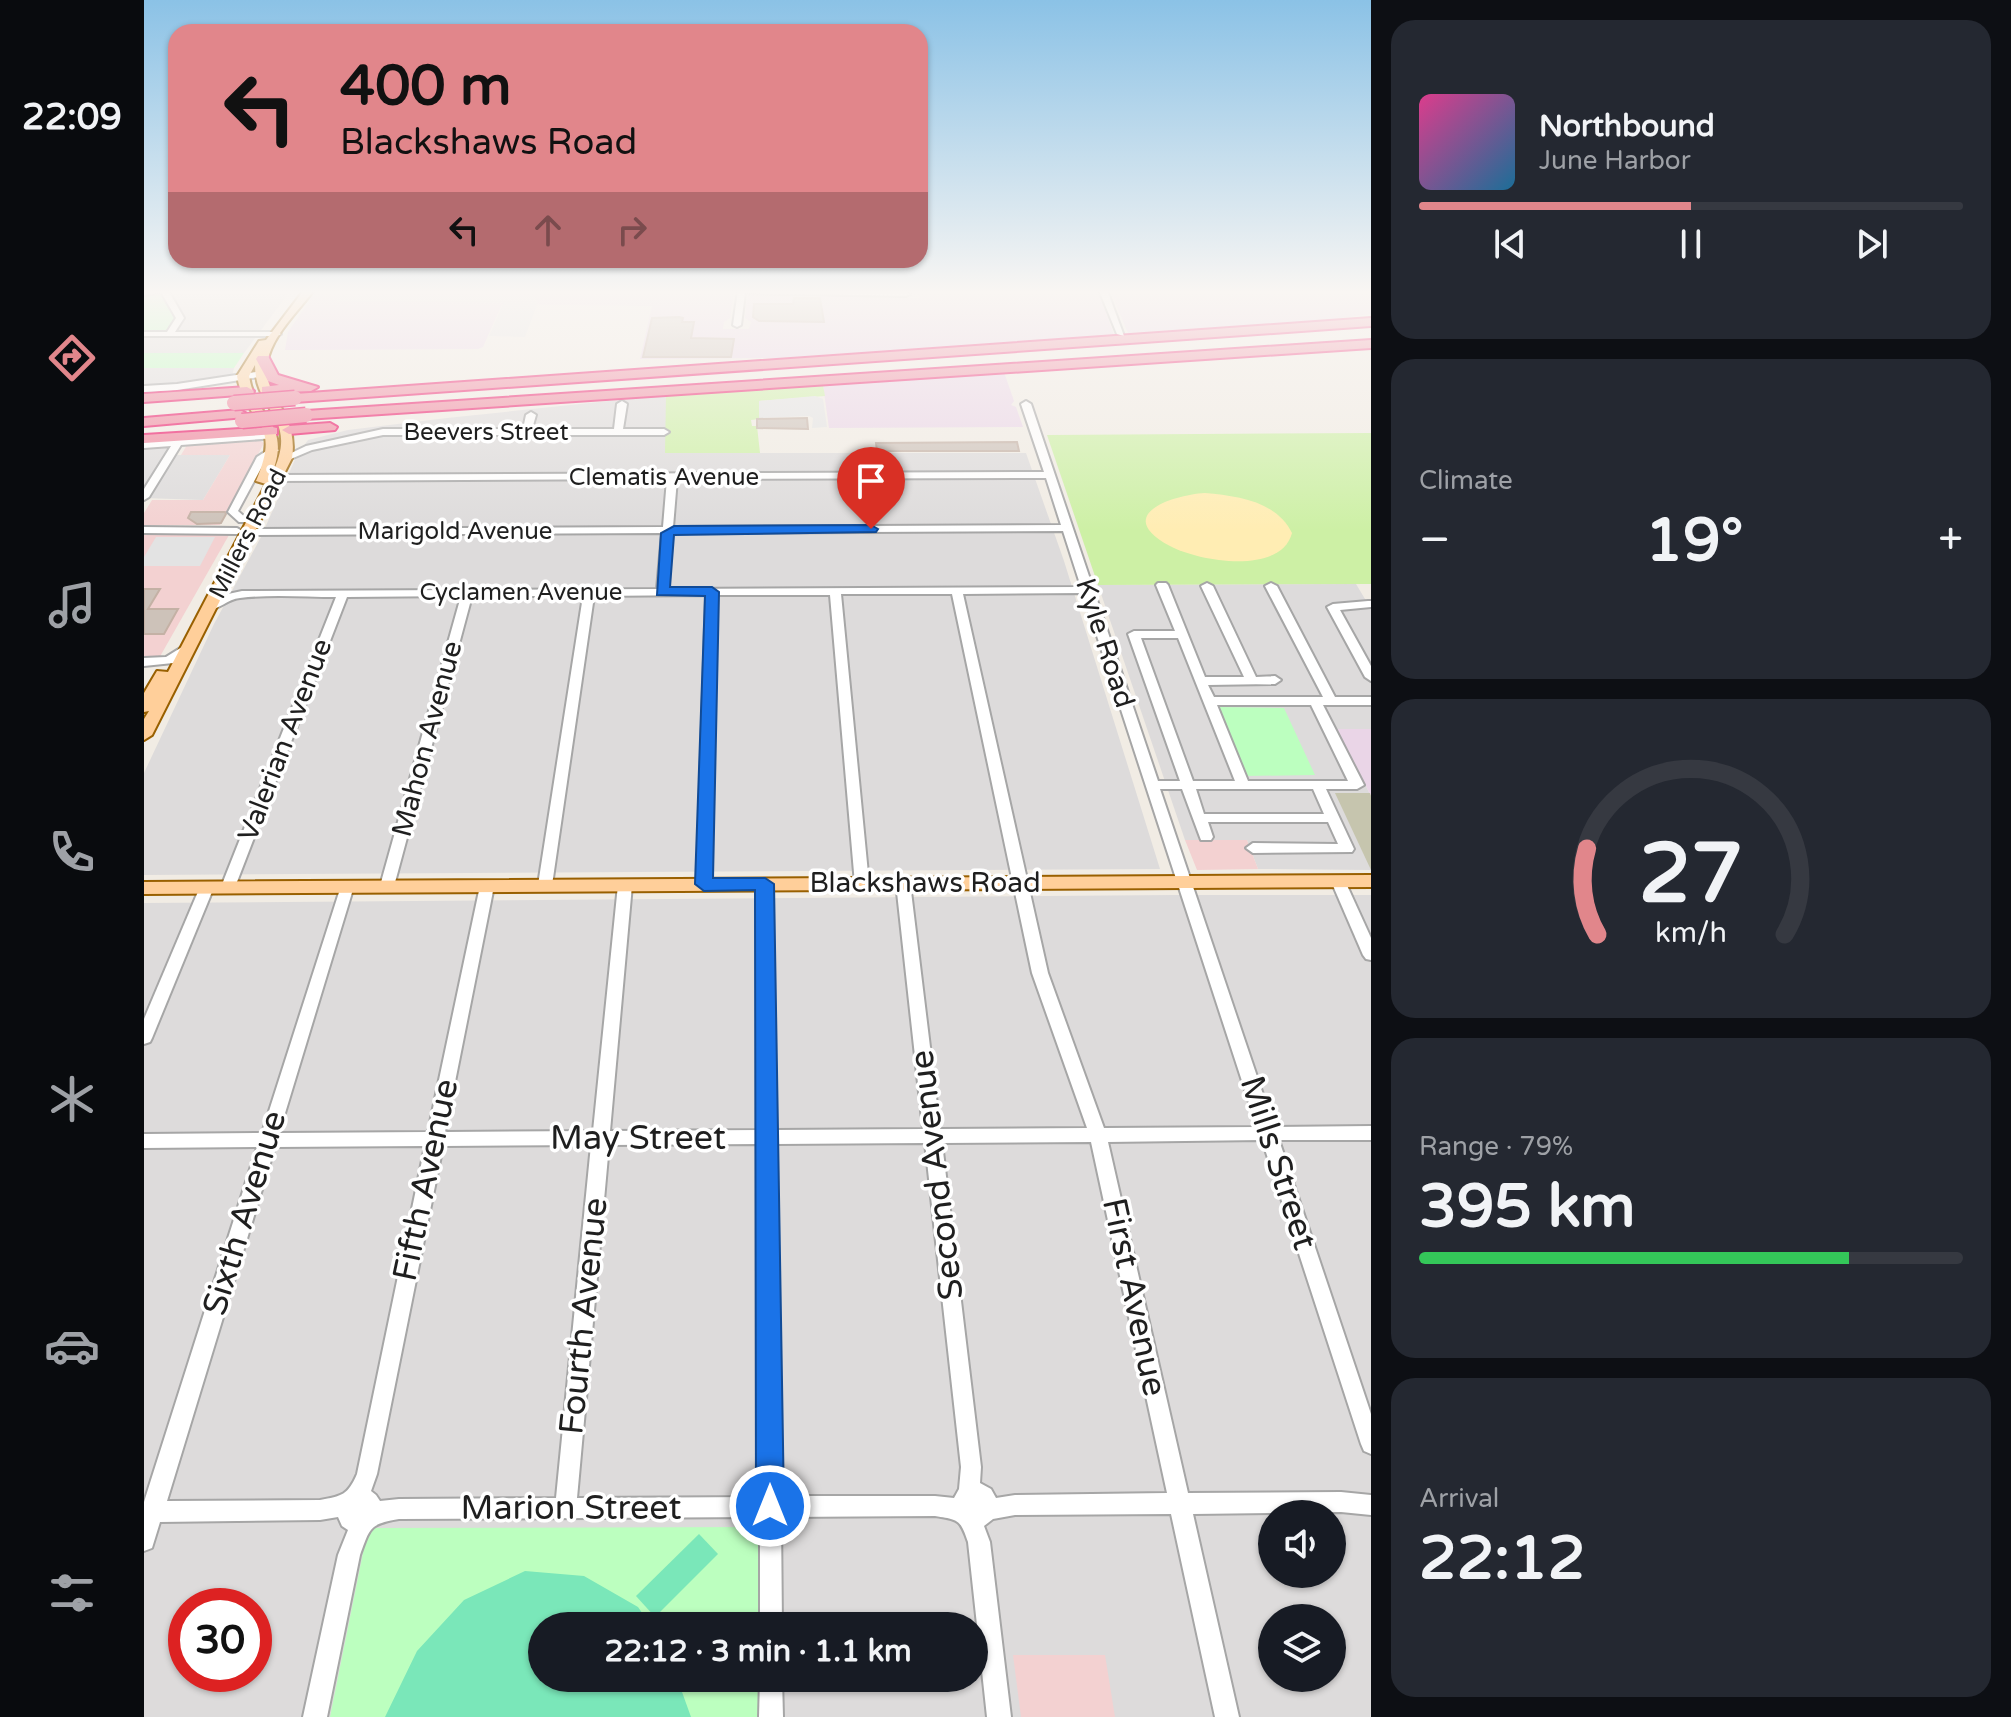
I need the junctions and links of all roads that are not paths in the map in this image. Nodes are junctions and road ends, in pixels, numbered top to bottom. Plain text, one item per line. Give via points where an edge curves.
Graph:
1 (247, 370) edge
2 (261, 370) edge
3 (264, 370) edge
4 (266, 370) edge
5 (581, 370) edge
6 (724, 370) edge
7 (865, 370) edge
8 (959, 370) edge
9 (245, 383) junction
10 (308, 388) junction
11 (701, 388) junction
12 (144, 389) edge
13 (267, 390) junction
14 (144, 398) edge
15 (622, 404) dead end
16 (1026, 404) dead end
17 (301, 407) junction
18 (144, 410) edge
19 (238, 412) junction
20 (531, 415) dead end
21 (144, 416) edge
22 (144, 422) edge
23 (144, 429) edge
24 (527, 432) junction
25 (618, 432) junction
26 (664, 432) dead end
27 (290, 436) junction
28 (144, 439) edge
29 (178, 443) junction
30 (276, 444) junction
31 (144, 445) edge
32 (309, 448) junction
33 (1051, 475) junction
34 (672, 477) junction
35 (277, 478) junction
36 (144, 497) edge
37 (243, 528) junction
38 (1068, 528) junction
39 (144, 530) edge
40 (668, 530) junction
41 (223, 583) junction
42 (1162, 585) dead end
43 (1207, 586) dead end
44 (1271, 586) dead end
45 (957, 590) junction
46 (1088, 590) junction
47 (835, 591) junction
48 (589, 592) junction
49 (662, 592) junction
50 (712, 592) junction
51 (343, 593) junction
52 (467, 593) junction
53 (242, 594) junction
54 (1368, 604) dead end
55 (210, 608) junction
56 (1182, 635) junction
57 (190, 645) junction
58 (169, 660) junction
59 (144, 662) edge
60 (1371, 677) edge
61 (1252, 680) junction
62 (1275, 680) dead end
63 (1201, 681) junction
64 (1209, 701) junction
65 (1315, 701) junction
66 (1331, 701) junction
67 (1371, 701) edge
68 (144, 707) edge
69 (144, 735) edge
70 (1152, 785) junction
71 (1188, 785) junction
72 (1243, 785) junction
73 (1318, 785) junction
74 (1199, 818) junction
75 (1333, 818) junction
76 (1206, 837) dead end
77 (1253, 848) dead end
78 (1338, 881) junction
79 (1371, 881) edge
80 (1183, 882) junction
81 (903, 883) junction
82 (1020, 883) junction
83 (704, 884) junction
84 (765, 884) junction
85 (862, 884) junction
86 (545, 885) junction
87 (625, 885) junction
88 (347, 886) junction
89 (387, 886) junction
90 (487, 886) junction
91 (207, 887) junction
92 (228, 887) junction
93 (144, 888) edge
94 (1371, 955) edge
95 (144, 1038) edge
96 (1371, 1133) edge
97 (1268, 1134) junction
98 (933, 1135) junction
99 (1098, 1135) junction
100 (767, 1137) junction
101 (601, 1138) junction
102 (435, 1139) junction
103 (268, 1140) junction
104 (144, 1141) edge
105 (1371, 1444) edge
106 (1371, 1493) edge
107 (1346, 1500) edge
108 (1346, 1502) edge
109 (1258, 1503) edge
110 (1180, 1504) junction
111 (975, 1505) junction
112 (1371, 1505) edge
113 (770, 1506) junction
114 (359, 1509) junction
115 (565, 1509) junction
116 (148, 1512) edge
117 (144, 1540) edge
118 (771, 1612) edge
119 (771, 1692) edge
120 (315, 1717) edge
121 (771, 1717) edge
122 (999, 1717) edge
123 (1227, 1717) edge

1 - 9 main road
2 - 9 street
3 - 13 main road, Millers Road
4 - 10 highway via 280,382
5 - 10 highway
6 - 17 highway
7 - 17 highway
8 - 11 highway
9 - 12 street
9 - 13 main road
9 - 14 highway
9 - 30 main road, Millers Road
10 - 13 highway
11 - 17 highway
11 - 27 highway
13 - 27 main road, Millers Road
15 - 25 street
16 - 33 street, Kyle Road
17 - 19 highway, bridge
18 - 19 highway
19 - 21 highway
19 - 22 highway
19 - 23 highway
20 - 24 street
24 - 25 street, Beevers Street
24 - 32 street, Beevers Street via 383,432
25 - 26 street, Beevers Street
27 - 30 main road, Millers Road
27 - 30 main road
27 - 32 street
28 - 30 highway
29 - 30 street, Beevers Street
29 - 31 street, Beevers Street
29 - 36 street
30 - 32 street, Beevers Street
30 - 35 main road, Millers Road
30 - 37 main road, Millers Road
33 - 34 street, Clematis Avenue
33 - 38 street, Kyle Road
34 - 35 street, Clematis Avenue
34 - 40 street
35 - 37 main road, Millers Road
37 - 39 street, Marigold Avenue
37 - 40 street, Marigold Avenue
37 - 41 main road, Millers Road
37 - 58 main road, Millers Road
38 - 40 street, Marigold Avenue
38 - 46 street, Kyle Road
40 - 49 street
41 - 53 street
41 - 55 main road, Millers Road
42 - 56 street
43 - 61 street
44 - 66 street
45 - 46 street, Cyclamen Avenue
45 - 47 street, Cyclamen Avenue
45 - 82 street, First Avenue
46 - 70 street, Kyle Road
47 - 50 street, Cyclamen Avenue
47 - 85 street
48 - 49 street, Cyclamen Avenue
48 - 52 street, Cyclamen Avenue
48 - 86 street
49 - 50 street, Cyclamen Avenue
50 - 83 street
51 - 52 street, Cyclamen Avenue
51 - 53 street, Cyclamen Avenue
51 - 92 street, Valerian Avenue
52 - 89 street, Mahon Avenue
53 - 55 street, Cyclamen Avenue via 227,596
54 - 60 street via 1333,607
55 - 57 main road, Millers Road
56 - 63 street
56 - 71 street via 1134,634
57 - 58 street
57 - 69 main road, Millers Road
58 - 59 street
58 - 68 main road, Millers Road
61 - 62 street
61 - 63 street
63 - 64 street
64 - 65 street
64 - 72 street
65 - 66 street
65 - 73 street via 1357,785
66 - 67 street
70 - 71 street
70 - 80 street, Kyle Road
71 - 72 street
71 - 74 street
72 - 73 street
73 - 75 street
74 - 75 street
74 - 76 street
75 - 77 street via 1347,849
78 - 79 main road, Blackshaws Road
78 - 80 main road, Blackshaws Road
78 - 94 street
80 - 82 main road, Blackshaws Road
80 - 97 street, Mills Street
81 - 82 main road, Blackshaws Road
81 - 85 main road, Blackshaws Road
81 - 98 street, Second Avenue
82 - 99 street, First Avenue via 1040,973
83 - 84 main road, Blackshaws Road
83 - 87 main road, Blackshaws Road
84 - 85 main road, Blackshaws Road
84 - 100 street
86 - 87 main road, Blackshaws Road
86 - 90 main road, Blackshaws Road
87 - 101 street, Fourth Avenue
88 - 89 main road, Blackshaws Road
88 - 92 main road, Blackshaws Road
88 - 103 street, Sixth Avenue
89 - 90 main road, Blackshaws Road
90 - 102 street, Fifth Avenue
91 - 92 main road, Blackshaws Road
91 - 93 main road, Blackshaws Road
91 - 95 street
96 - 97 street, May Street
97 - 99 street, May Street
97 - 105 street, Mills Street
98 - 99 street, May Street
98 - 100 street, May Street
98 - 111 street, Second Avenue
99 - 110 street, First Avenue
100 - 101 street, May Street
100 - 113 street
101 - 102 street, May Street
101 - 115 street, Fourth Avenue
102 - 103 street, May Street
102 - 114 street, Fifth Avenue
103 - 104 street, May Street
103 - 116 street, Sixth Avenue
106 - 107 street, Marion Street
108 - 112 street, Marion Street
109 - 110 street, Marion Street
110 - 111 street, Marion Street
110 - 123 street, First Avenue
111 - 113 street, Marion Street
111 - 122 street, Second Avenue
113 - 115 street, Marion Street
113 - 118 street
114 - 115 street, Marion Street
114 - 116 street, Marion Street
114 - 120 street, Fifth Avenue
116 - 117 street, Sixth Avenue
119 - 121 street

